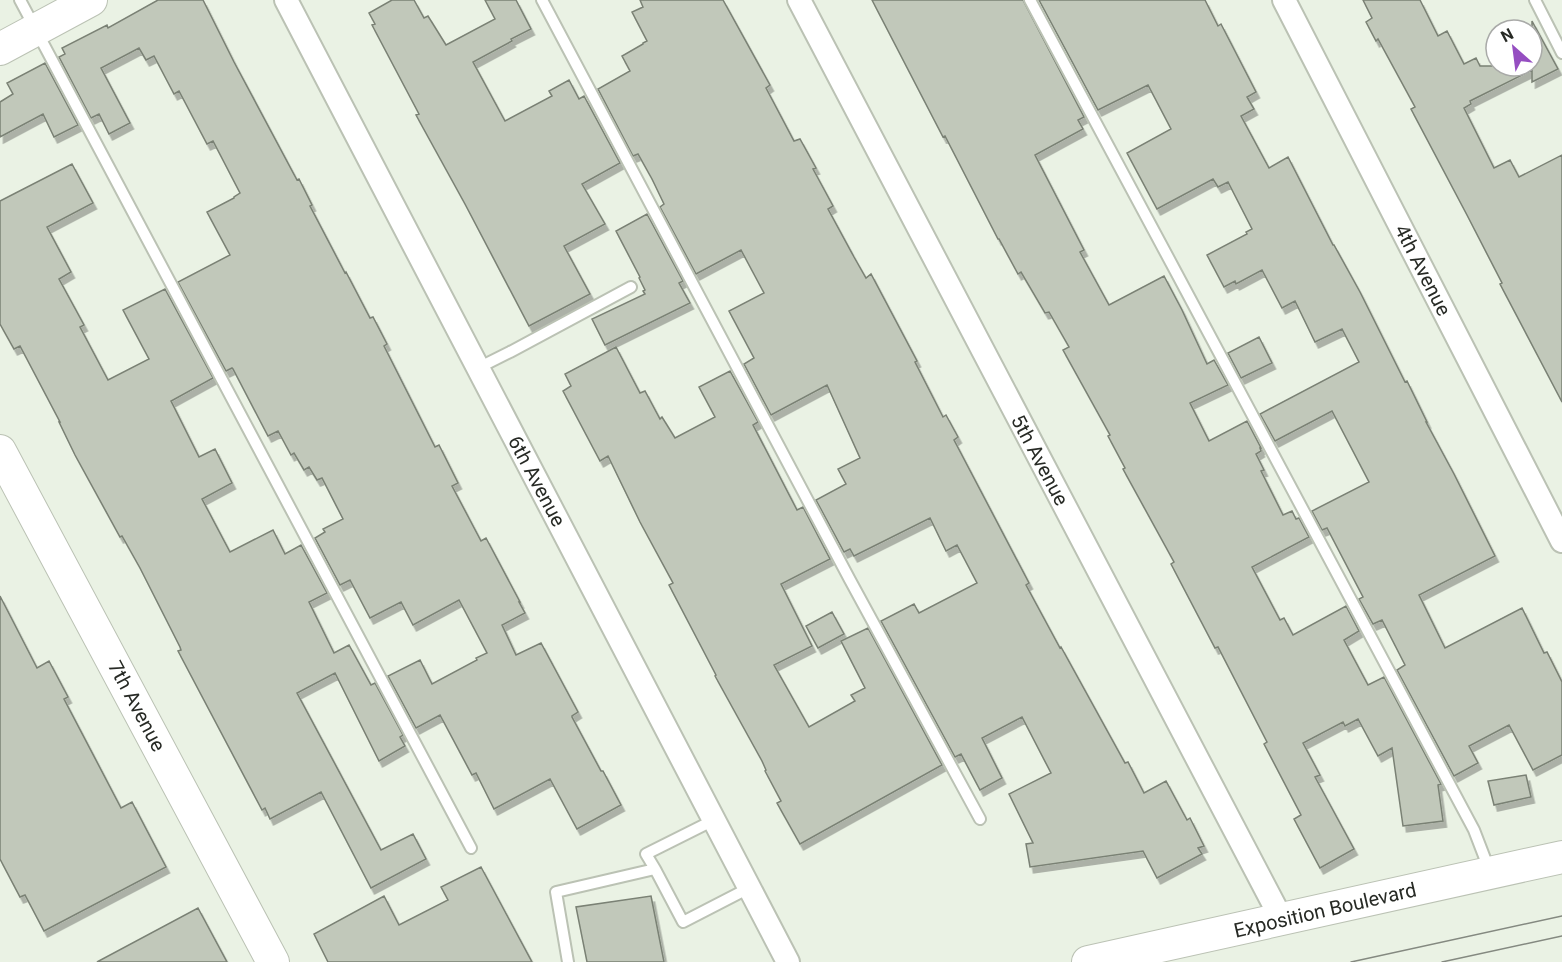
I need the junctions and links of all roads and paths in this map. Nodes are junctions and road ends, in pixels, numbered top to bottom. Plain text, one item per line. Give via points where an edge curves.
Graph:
1 (20, 0) edge
2 (91, 0) edge
3 (286, 0) edge
4 (542, 0) edge
5 (799, 0) edge
6 (1030, 0) edge
7 (1284, 0) edge
8 (1535, 0) edge
9 (35, 30) junction
10 (0, 49) edge
11 (1562, 53) edge
12 (630, 287) dead end
13 (478, 368) junction
14 (0, 451) edge
15 (1562, 541) edge
16 (980, 819) dead end
17 (714, 820) junction
18 (471, 848) dead end
19 (1562, 857) edge
20 (655, 869) junction
21 (1491, 873) junction
22 (749, 888) junction
23 (1282, 920) junction
24 (273, 962) edge
25 (568, 962) edge
26 (788, 962) edge
27 (1088, 962) edge

1 - 9 lane
2 - 9 street
3 - 13 street, 6th Avenue
4 - 16 lane
5 - 23 street, 5th Avenue
6 - 21 lane via 1474,830
7 - 15 street, 4th Avenue
8 - 11 lane
9 - 10 street
9 - 18 lane
12 - 13 lane
13 - 17 street, 6th Avenue
14 - 24 street, 7th Avenue
17 - 20 lane via 646,854
17 - 22 street, 6th Avenue
19 - 21 street, Exposition Boulevard
20 - 22 lane via 683,922
20 - 25 lane via 556,892
21 - 23 street, Exposition Boulevard
22 - 26 street, 6th Avenue
23 - 27 street, Exposition Boulevard

